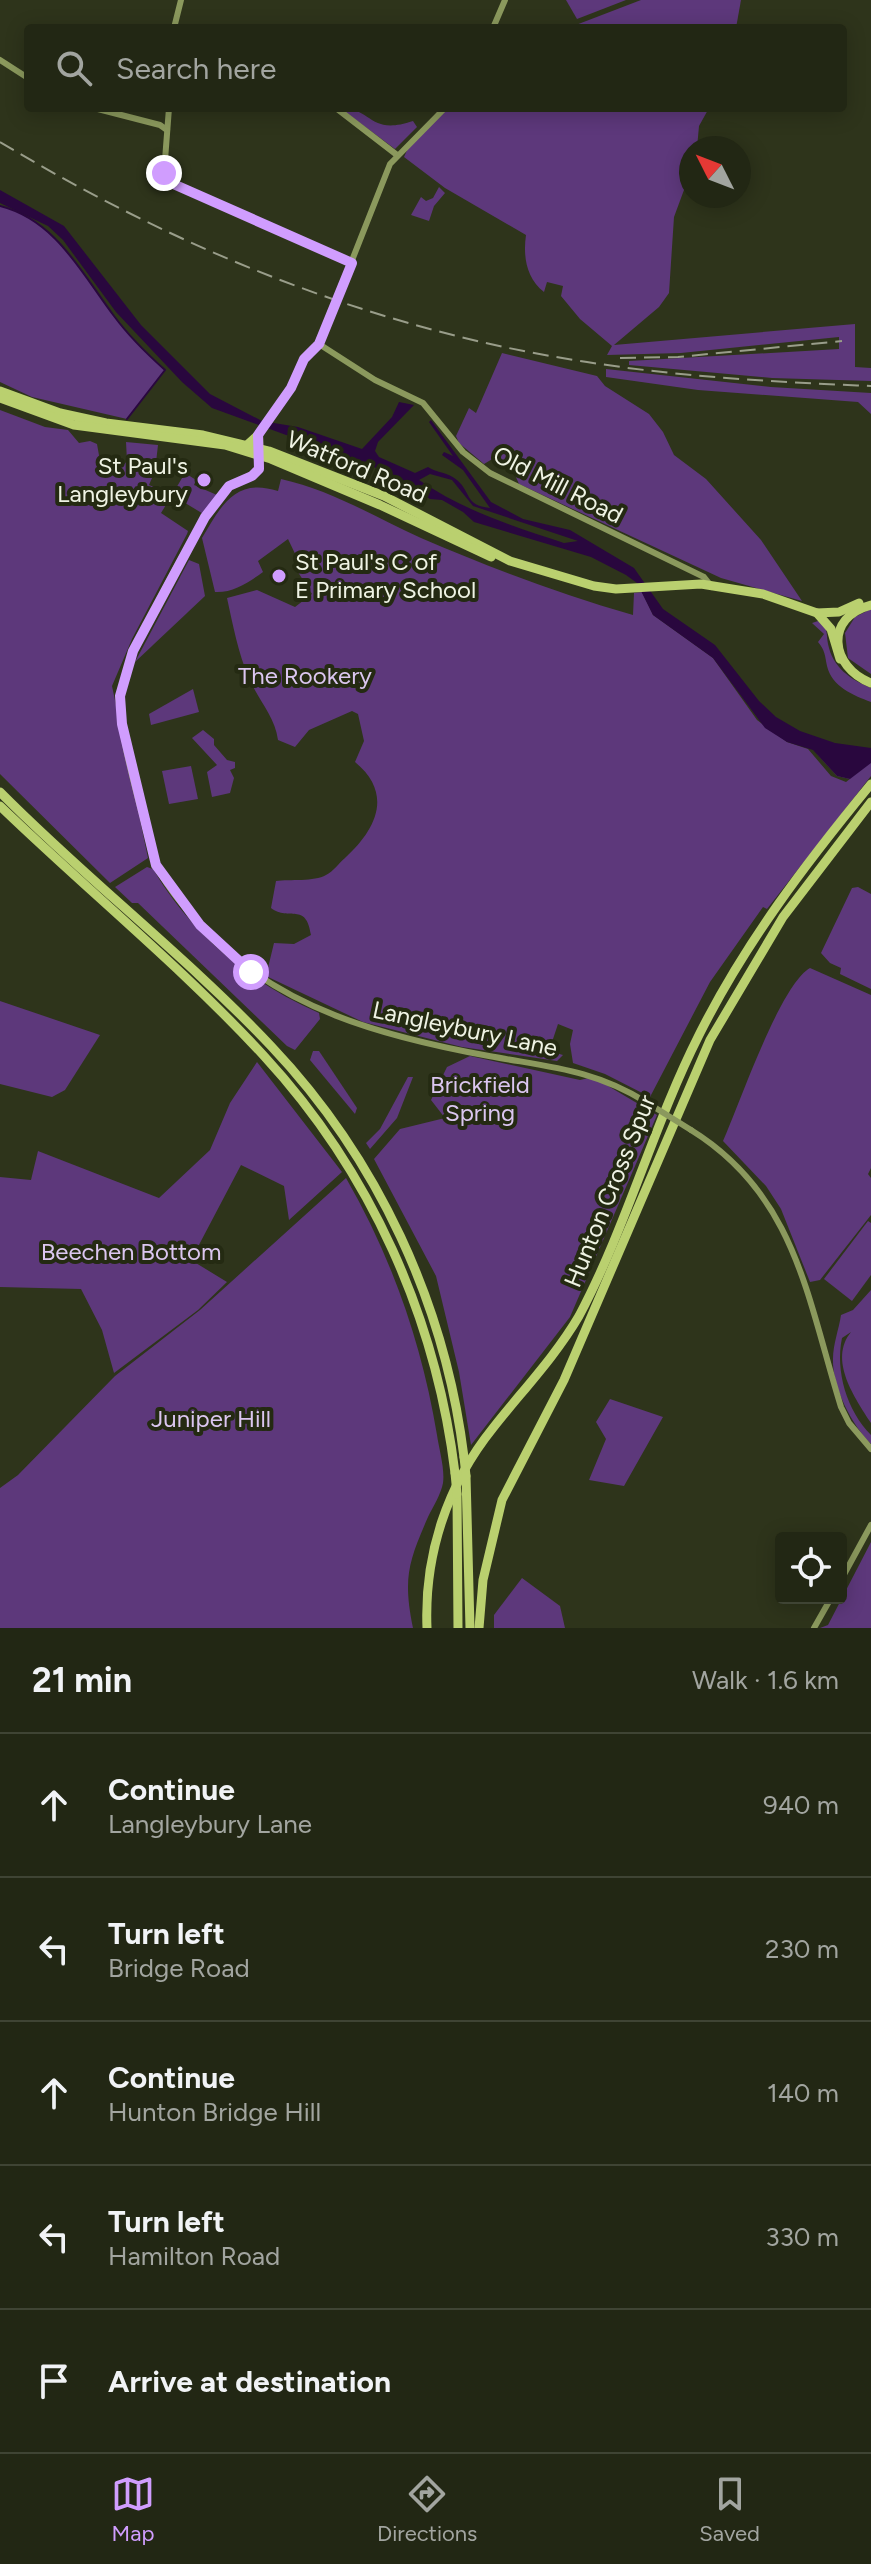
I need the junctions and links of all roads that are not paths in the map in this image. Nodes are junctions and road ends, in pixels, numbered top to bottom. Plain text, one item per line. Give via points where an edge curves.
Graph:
1 (181, 0) edge
2 (505, 0) edge
3 (175, 24) edge
4 (495, 24) edge
5 (0, 60) edge
6 (24, 75) edge
7 (107, 112) edge
8 (169, 112) edge
9 (341, 112) edge
10 (441, 112) edge
11 (167, 130) junction
12 (397, 155) junction
13 (352, 263) junction
14 (319, 344) junction
15 (0, 391) edge
16 (0, 398) edge
17 (260, 432) junction
18 (247, 445) junction
19 (262, 458) junction
20 (510, 561) junction
21 (712, 587) junction
22 (871, 602) edge
23 (859, 609) junction
24 (823, 613) junction
25 (840, 659) junction
26 (871, 683) edge
27 (871, 784) edge
28 (0, 792) edge
29 (871, 802) edge
30 (0, 806) edge
31 (871, 1449) edge
32 (871, 1525) edge
33 (847, 1569) edge
34 (828, 1604) edge
35 (427, 1628) edge
36 (458, 1628) edge
37 (470, 1628) edge
38 (479, 1628) edge
39 (814, 1628) edge

1 - 3 street
2 - 4 street
5 - 6 street
7 - 11 street
8 - 11 street
9 - 12 street
10 - 12 street
11 - 13 street via 164,173 169,182
12 - 13 street via 382,179
13 - 14 street
14 - 17 street via 304,359
14 - 21 street, Old Mill Road via 423,403 479,467 704,577
15 - 18 highway, Watford Road via 83,419
16 - 19 highway, Watford Road via 74,425 225,445
17 - 18 highway
17 - 19 street
18 - 19 highway, Watford Road
19 - 20 highway, Watford Road
19 - 20 highway, Watford Road via 374,491
19 - 31 street, Langleybury Lane, bridge via 252,476 229,486 205,517 133,651 123,680 122,724 152,854 163,879 241,964 314,1006 425,1044 583,1072 646,1102 728,1155 776,1213 805,1285 841,1407
20 - 21 highway, Watford Road via 604,588
21 - 24 highway, Watford Road via 729,586
22 - 23 highway
22 - 24 highway
23 - 24 highway
23 - 25 highway via 841,629
24 - 25 highway
25 - 26 highway
27 - 35 highway, Hunton Cross Spur via 801,871 734,971 681,1073 579,1316 463,1472 431,1560
28 - 37 highway, bridge via 253,1027 346,1140 394,1222 428,1300 451,1382 466,1476
29 - 38 highway, Hunton Cross Spur via 783,917 710,1040 564,1380 502,1500 487,1557
30 - 36 highway, bridge via 264,1055 326,1133 385,1232 414,1296 439,1379 457,1494
32 - 33 street
34 - 39 street

